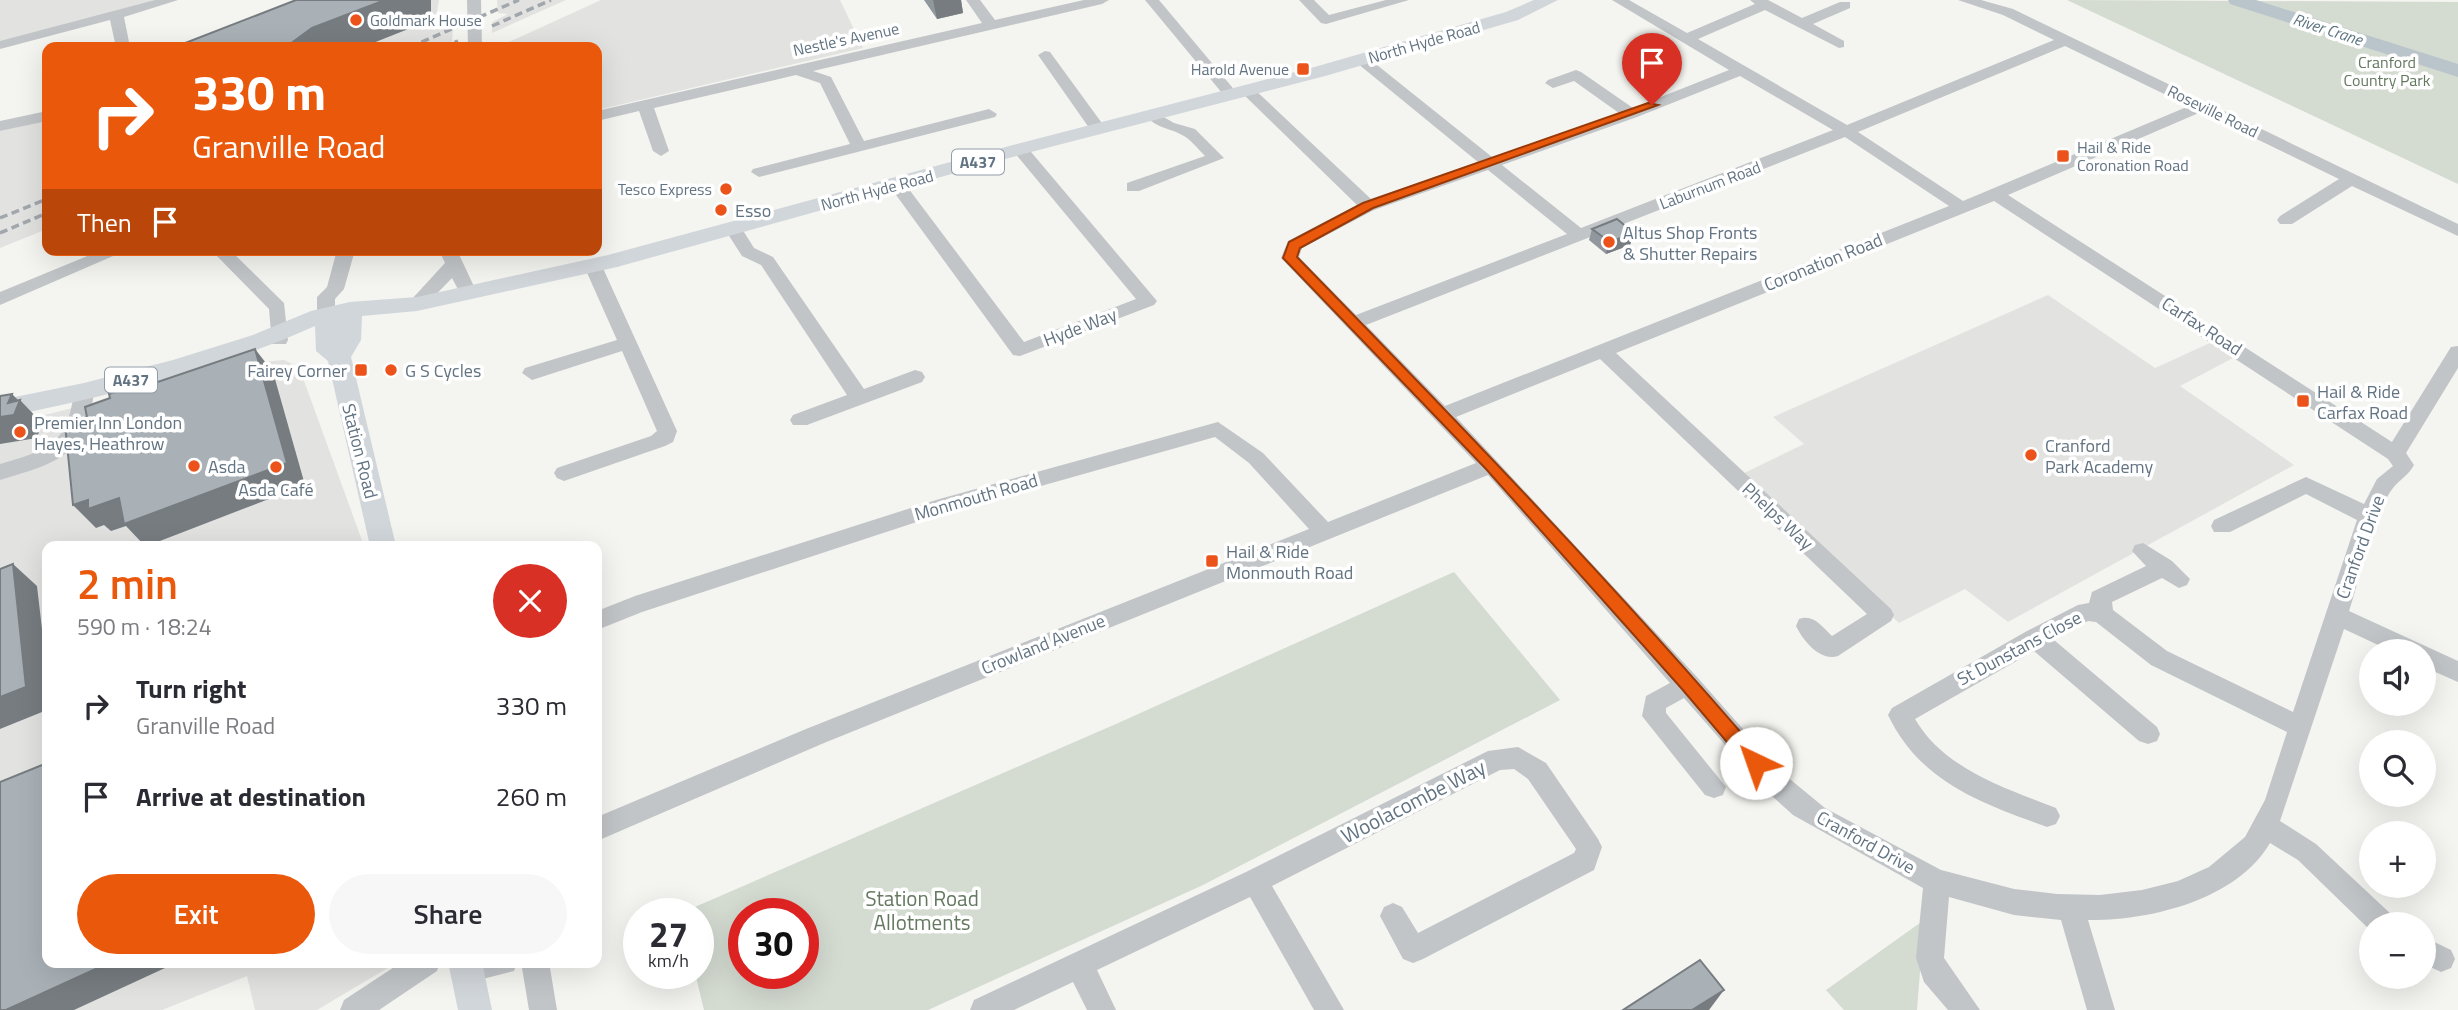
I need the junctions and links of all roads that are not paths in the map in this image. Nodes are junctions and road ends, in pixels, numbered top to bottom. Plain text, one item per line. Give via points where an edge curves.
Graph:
1 (171, 0) edge
2 (474, 0) edge
3 (973, 0) edge
4 (1102, 0) edge
5 (1152, 0) edge
6 (1307, 0) edge
7 (1402, 0) edge
8 (1549, 0) edge
9 (1619, 0) edge
10 (1965, 0) edge
11 (1761, 2) edge
12 (1844, 5) dead end
13 (116, 15) junction
14 (1801, 24) junction
15 (991, 25) junction
16 (1686, 39) junction
17 (2066, 40) junction
18 (122, 42) edge
19 (475, 42) edge
20 (1839, 44) dead end
21 (0, 45) edge
22 (1045, 55) dead end
23 (849, 58) junction
24 (1362, 60) junction
25 (795, 69) junction
26 (1740, 71) junction
27 (827, 80) junction
28 (1553, 83) dead end
29 (1240, 94) junction
30 (645, 105) junction
31 (2202, 106) junction
32 (989, 114) dead end
33 (1630, 114) junction
34 (602, 115) edge
35 (42, 117) edge
36 (1155, 117) junction
37 (0, 126) edge
38 (1098, 129) junction
39 (1846, 131) junction
40 (859, 147) junction
41 (1020, 149) junction
42 (661, 151) dead end
43 (1488, 163) junction
44 (759, 172) dead end
45 (2351, 178) junction
46 (896, 184) junction
47 (1133, 187) dead end
48 (1995, 194) junction
49 (1368, 206) junction
50 (1961, 207) junction
51 (2286, 220) dead end
52 (733, 229) junction
53 (2458, 230) edge
54 (1580, 236) junction
55 (104, 256) edge
56 (226, 256) edge
57 (344, 256) edge
58 (450, 258) edge
59 (593, 266) junction
60 (335, 289) junction
61 (468, 293) junction
62 (0, 299) edge
63 (410, 305) junction
64 (351, 318) junction
65 (325, 324) junction
66 (1352, 324) junction
67 (273, 338) junction
68 (628, 343) junction
69 (1603, 351) junction
70 (2458, 352) edge
71 (339, 356) junction
72 (532, 373) dead end
73 (915, 377) dead end
74 (84, 393) junction
75 (859, 397) junction
76 (0, 409) edge
77 (1442, 415) junction
78 (800, 420) dead end
79 (2399, 459) junction
80 (1491, 465) junction
81 (0, 472) edge
82 (564, 473) dead end
83 (2369, 516) junction
84 (2222, 526) dead end
85 (1324, 531) junction
86 (382, 541) edge
87 (2143, 551) dead end
88 (2102, 614) junction
89 (2336, 615) junction
90 (602, 619) edge
91 (1807, 626) dead end
92 (2035, 638) junction
93 (2387, 639) edge
94 (2436, 662) edge
95 (2458, 672) edge
96 (1689, 684) junction
97 (2300, 727) junction
98 (2148, 734) dead end
99 (1714, 787) dead end
100 (2047, 816) dead end
101 (2265, 826) junction
102 (602, 827) edge
103 (1255, 881) junction
104 (1937, 881) junction
105 (2071, 909) junction
106 (2370, 912) edge
107 (1393, 916) dead end
108 (1080, 966) junction
109 (418, 968) edge
110 (466, 968) edge
111 (536, 968) edge
112 (354, 1010) edge
113 (475, 1010) edge
114 (543, 1010) edge
115 (984, 1010) edge
116 (1102, 1010) edge
117 (1330, 1010) edge
118 (1966, 1010) edge
119 (2101, 1010) edge

1 - 13 street
2 - 19 street
3 - 15 street
4 - 15 street, Nestle's Avenue
5 - 29 street
6 - 7 street via 1326,20
8 - 24 main road, North Hyde Road / A437 via 1511,16
9 - 16 street
10 - 17 street, Roseville Road via 2008,12
11 - 14 street
11 - 16 street
12 - 14 street
13 - 18 street
13 - 21 street
14 - 20 street
15 - 23 street, Nestle's Avenue
16 - 26 street
17 - 31 street, Roseville Road
17 - 39 street, Laburnum Road
22 - 38 street
23 - 25 street, Nestle's Avenue
23 - 27 street
24 - 29 main road, North Hyde Road / A437
24 - 43 street
25 - 27 street
25 - 30 street, Nestle's Avenue
26 - 33 street
26 - 39 street
27 - 40 street
28 - 33 street via 1582,73
29 - 36 main road, North Hyde Road / A437
29 - 49 street
30 - 34 street, Nestle's Avenue
30 - 42 street
31 - 45 street, Roseville Road
31 - 48 street, Coronation Road
32 - 40 street
33 - 43 street
35 - 37 street
36 - 38 main road, North Hyde Road / A437
36 - 47 street via 1189,132 1216,158
38 - 41 main road, North Hyde Road / A437
39 - 50 street
39 - 54 street, Laburnum Road
40 - 44 street
41 - 46 main road, North Hyde Road / A437
41 - 46 street, Hyde Way via 1147,301 1020,350
43 - 49 street
43 - 54 street
45 - 51 street
45 - 53 street, Roseville Road
46 - 52 main road, North Hyde Road / A437
48 - 50 street, Coronation Road
48 - 79 street, Carfax Road
49 - 66 street, Cranford Drive via 1294,245 1291,251 1293,263
50 - 69 street, Coronation Road
52 - 59 main road, North Hyde Road / A437
52 - 75 street via 748,251 767,261
54 - 66 street, Laburnum Road
55 - 62 street
56 - 67 street via 278,307
57 - 60 street
58 - 61 street
58 - 63 street
59 - 61 main road, North Hyde Road / A437
59 - 68 street
60 - 64 street via 345,292
60 - 65 street via 326,297
61 - 63 main road, North Hyde Road / A437
63 - 64 main road, North Hyde Road / A437 via 388,318
64 - 65 main road, North Hyde Road / A437
64 - 71 main road via 348,345
65 - 67 main road, North Hyde Road / A437
65 - 71 main road, Station Road via 329,352
66 - 77 street, Cranford Drive
67 - 74 main road, North Hyde Road / A437
68 - 72 street
68 - 82 street via 666,437
69 - 77 street, Coronation Road
69 - 91 street, Phelps Way via 1883,615 1830,649
70 - 79 street
71 - 86 main road, Station Road
73 - 75 street
74 - 76 main road, North Hyde Road / A437
74 - 81 street via 78,430 71,441 47,456
75 - 78 street
77 - 80 street, Cranford Drive
79 - 83 street, Cranford Drive via 2400,472 2384,484
80 - 85 street, Crowland Avenue
80 - 96 street, Cranford Drive
83 - 84 street via 2306,485
83 - 89 street, Cranford Drive
85 - 90 street, Monmouth Road via 1256,458 1218,429 936,508
85 - 102 street, Crowland Avenue
87 - 88 street via 2172,573 2100,598
88 - 92 street, St Dunstans Close via 2086,611
88 - 97 street, St Dunstans Close via 2159,658
89 - 93 street
89 - 97 street, Cranford Drive
92 - 98 street
92 - 100 street, St Dunstans Close via 1900,715 1906,729 1935,761 1960,780
94 - 95 street
96 - 99 street via 1654,703 1654,716
96 - 104 street, Cranford Drive via 1771,779 1808,811
97 - 101 street, Cranford Drive
101 - 105 street, Cranford Drive via 2250,849 2186,893
101 - 106 street via 2307,852
103 - 107 street, Woolacombe Way via 1497,759 1518,758 1537,771 1588,847 1585,861 1413,950
103 - 108 street, Woolacombe Way
103 - 117 street
104 - 105 street, Cranford Drive via 1989,896
104 - 118 street via 1930,958 1934,972
105 - 119 street
108 - 115 street, Woolacombe Way
108 - 116 street
109 - 112 street
110 - 113 main road
111 - 114 street

